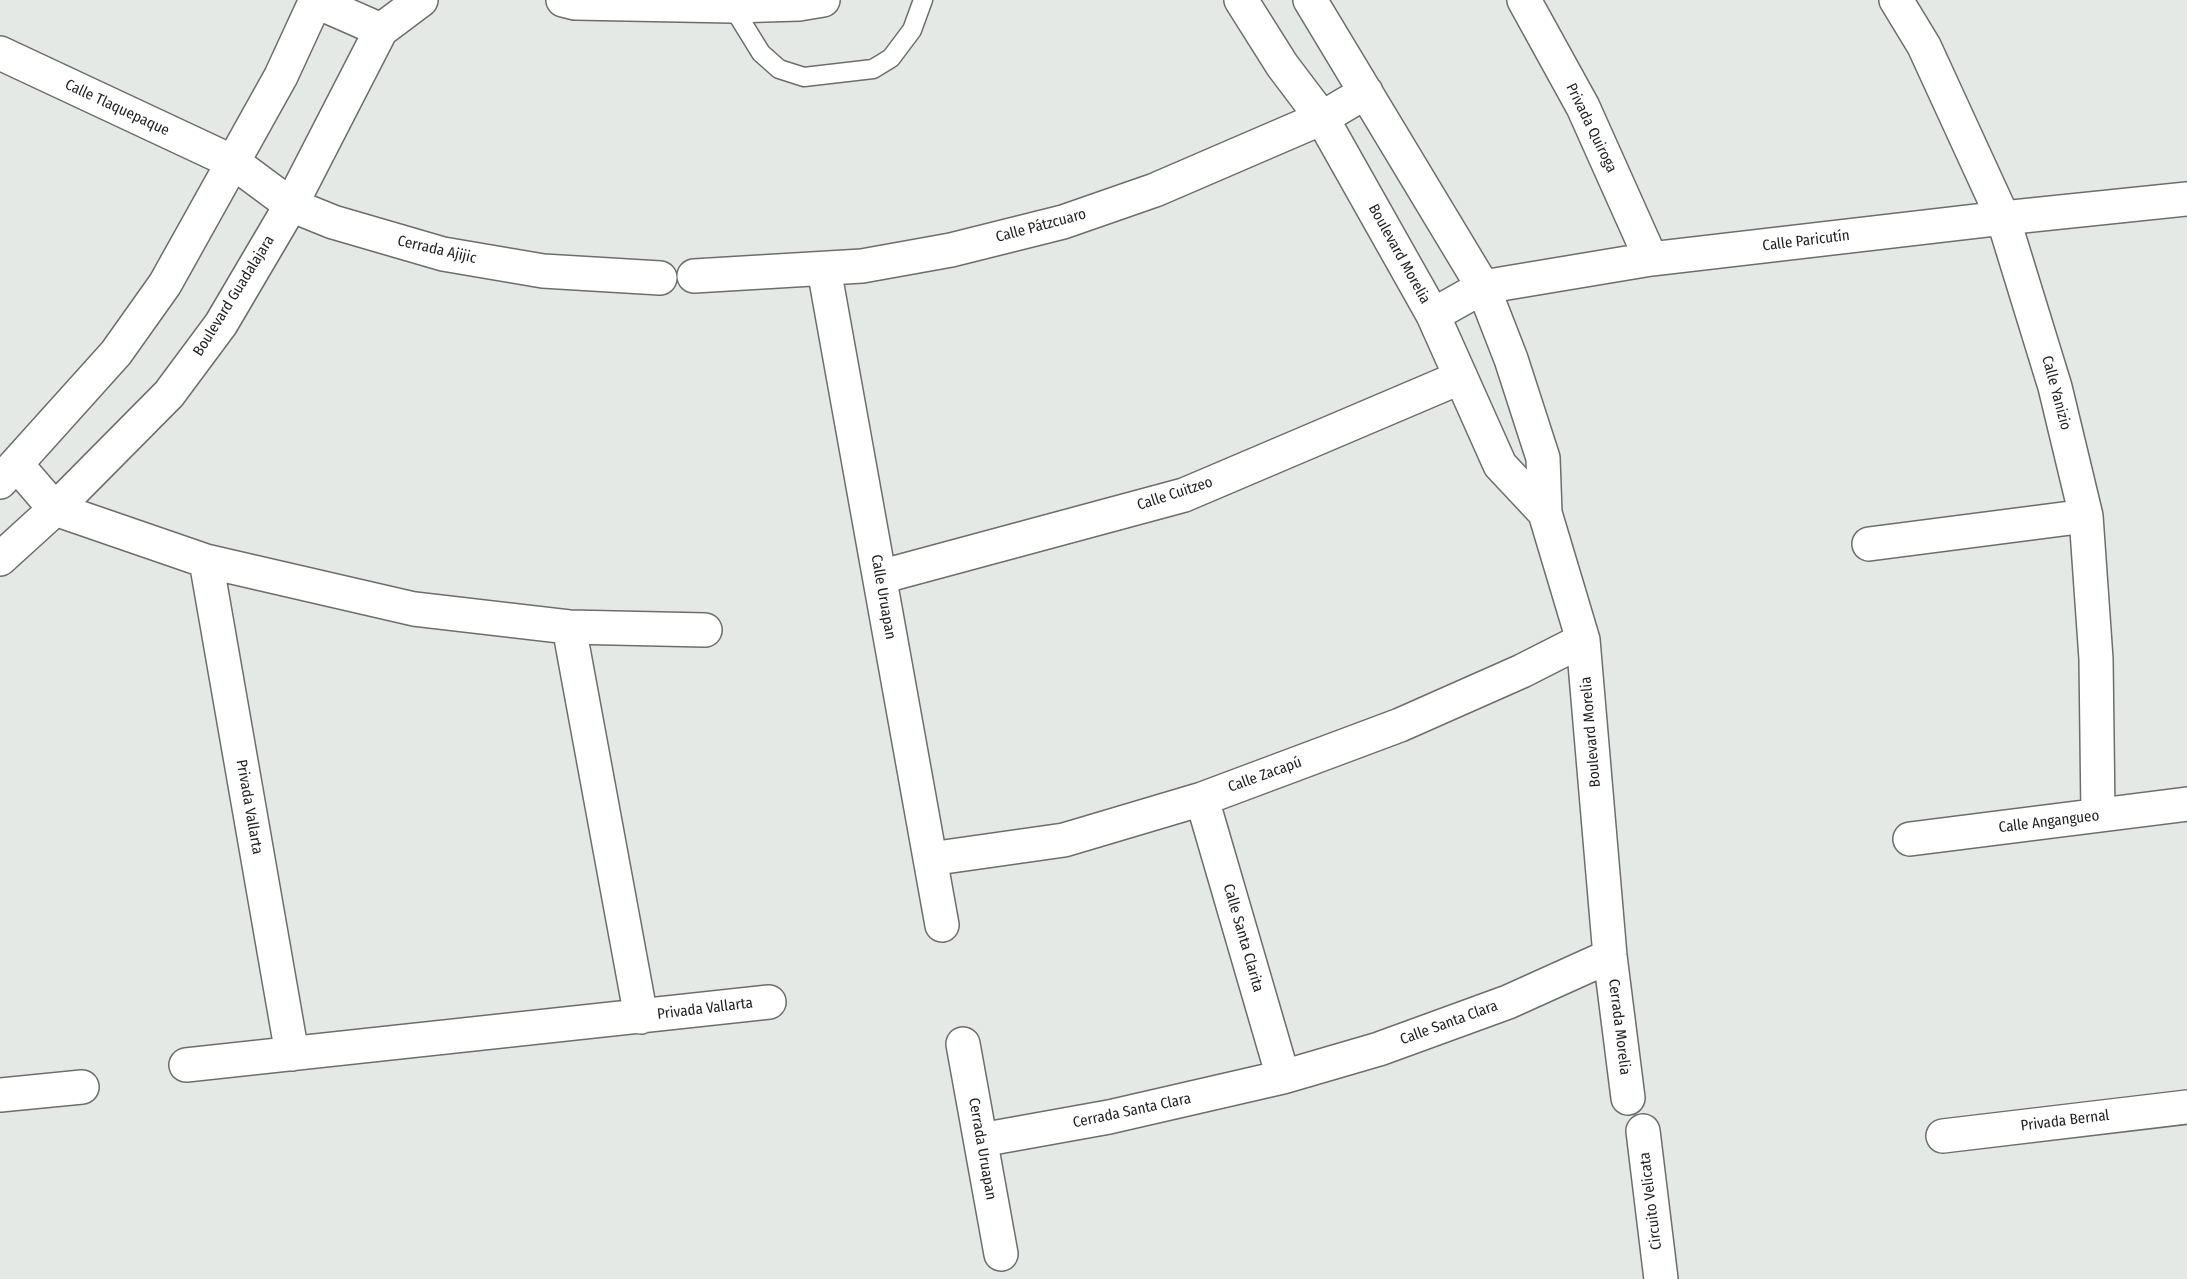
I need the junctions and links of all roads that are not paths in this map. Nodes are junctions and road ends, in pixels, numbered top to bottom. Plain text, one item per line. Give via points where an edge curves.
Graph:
1 (421, 0) edge
2 (563, 0) edge
3 (923, 0) edge
4 (1241, 0) edge
5 (1311, 0) edge
6 (1524, 0) edge
7 (1896, 0) edge
8 (316, 1) edge
9 (807, 1) edge
10 (732, 6) junction
11 (381, 30) junction
12 (0, 53) edge
13 (1366, 92) junction
14 (1322, 118) junction
15 (233, 162) junction
16 (2187, 199) edge
17 (291, 205) junction
18 (2003, 218) junction
19 (1651, 259) junction
20 (824, 269) junction
21 (694, 276) dead end
22 (660, 278) dead end
23 (1483, 287) junction
24 (1433, 315) junction
25 (1459, 378) junction
26 (8, 474) edge
27 (55, 509) junction
28 (1545, 513) junction
29 (2086, 516) junction
30 (1869, 544) dead end
31 (0, 559) edge
32 (206, 561) junction
33 (880, 577) junction
34 (569, 627) junction
35 (705, 630) dead end
36 (1583, 640) junction
37 (1202, 798) junction
38 (2187, 804) edge
39 (2098, 815) junction
40 (1910, 839) dead end
41 (930, 859) junction
42 (942, 925) dead end
43 (1610, 956) junction
44 (769, 1002) dead end
45 (641, 1017) junction
46 (963, 1044) dead end
47 (292, 1053) junction
48 (186, 1065) dead end
49 (1283, 1077) junction
50 (82, 1087) dead end
51 (0, 1095) edge
52 (1628, 1098) dead end
53 (2187, 1107) edge
54 (1643, 1131) dead end
55 (1943, 1136) dead end
56 (981, 1140) junction
57 (1001, 1254) dead end
58 (1653, 1276) edge

1 - 11 street, Boulevard Guadalajara
2 - 10 street
3 - 10 lane via 912,30 891,58 873,69 804,77 779,69 761,53
4 - 14 street, Boulevard Morelia
5 - 13 street, Boulevard Morelia
6 - 19 street, Privada Quiroga via 1584,107
7 - 18 street, Calle Yanizio via 1924,46
8 - 11 street
8 - 15 street via 281,76
9 - 10 street
11 - 17 street, Boulevard Guadalajara
12 - 15 street, Calle Tlaquepaque
13 - 14 street, Calle Pátzcuaro
13 - 23 street, Boulevard Morelia
14 - 20 street, Calle Pátzcuaro via 1155,190 1063,222 951,250
14 - 24 street, Boulevard Morelia
15 - 17 street, Cerrada Ajijic
15 - 26 street via 165,284 116,353
16 - 18 street, Calle Paricutín
17 - 22 street, Cerrada Ajijic via 333,222 443,254 543,271
17 - 27 street, Boulevard Guadalajara via 220,324 170,394
18 - 19 street, Calle Paricutín
18 - 29 street, Calle Yanizio via 2055,387
19 - 23 street, Calle Paricutín
20 - 21 street, Calle Pátzcuaro
20 - 33 street, Calle Uruapan
23 - 24 street, Calle Paricutín
23 - 28 street, Boulevard Morelia via 1543,459
24 - 25 street, Boulevard Morelia
25 - 28 street, Boulevard Morelia via 1500,465
25 - 33 street, Calle Cuitzeo via 1184,495
26 - 27 street
27 - 31 street, Boulevard Guadalajara
27 - 32 street
28 - 36 street, Boulevard Morelia
29 - 30 street
29 - 39 street, Calle Yanizio via 2096,659
32 - 34 street via 414,609
32 - 47 street, Privada Vallarta
33 - 41 street, Calle Uruapan
34 - 35 street
34 - 45 street, Privada Vallarta
36 - 37 street, Calle Zacapú via 1400,725
36 - 43 street, Boulevard Morelia
37 - 41 street, Calle Zacapú via 1064,840
37 - 49 street, Calle Santa Clarita
38 - 39 street, Calle Angangueo
39 - 40 street, Calle Angangueo
41 - 42 street, Calle Uruapan
43 - 49 street, Calle Santa Clara via 1508,1002 1378,1049
43 - 52 street, Cerrada Morelia
44 - 45 street, Privada Vallarta
45 - 47 street, Privada Vallarta
46 - 56 street, Cerrada Uruapan
47 - 48 street, Privada Vallarta
49 - 56 street, Cerrada Santa Clara via 1109,1117
50 - 51 street
53 - 55 street, Privada Bernal
54 - 58 street, Circuito Velicata
56 - 57 street, Cerrada Uruapan

